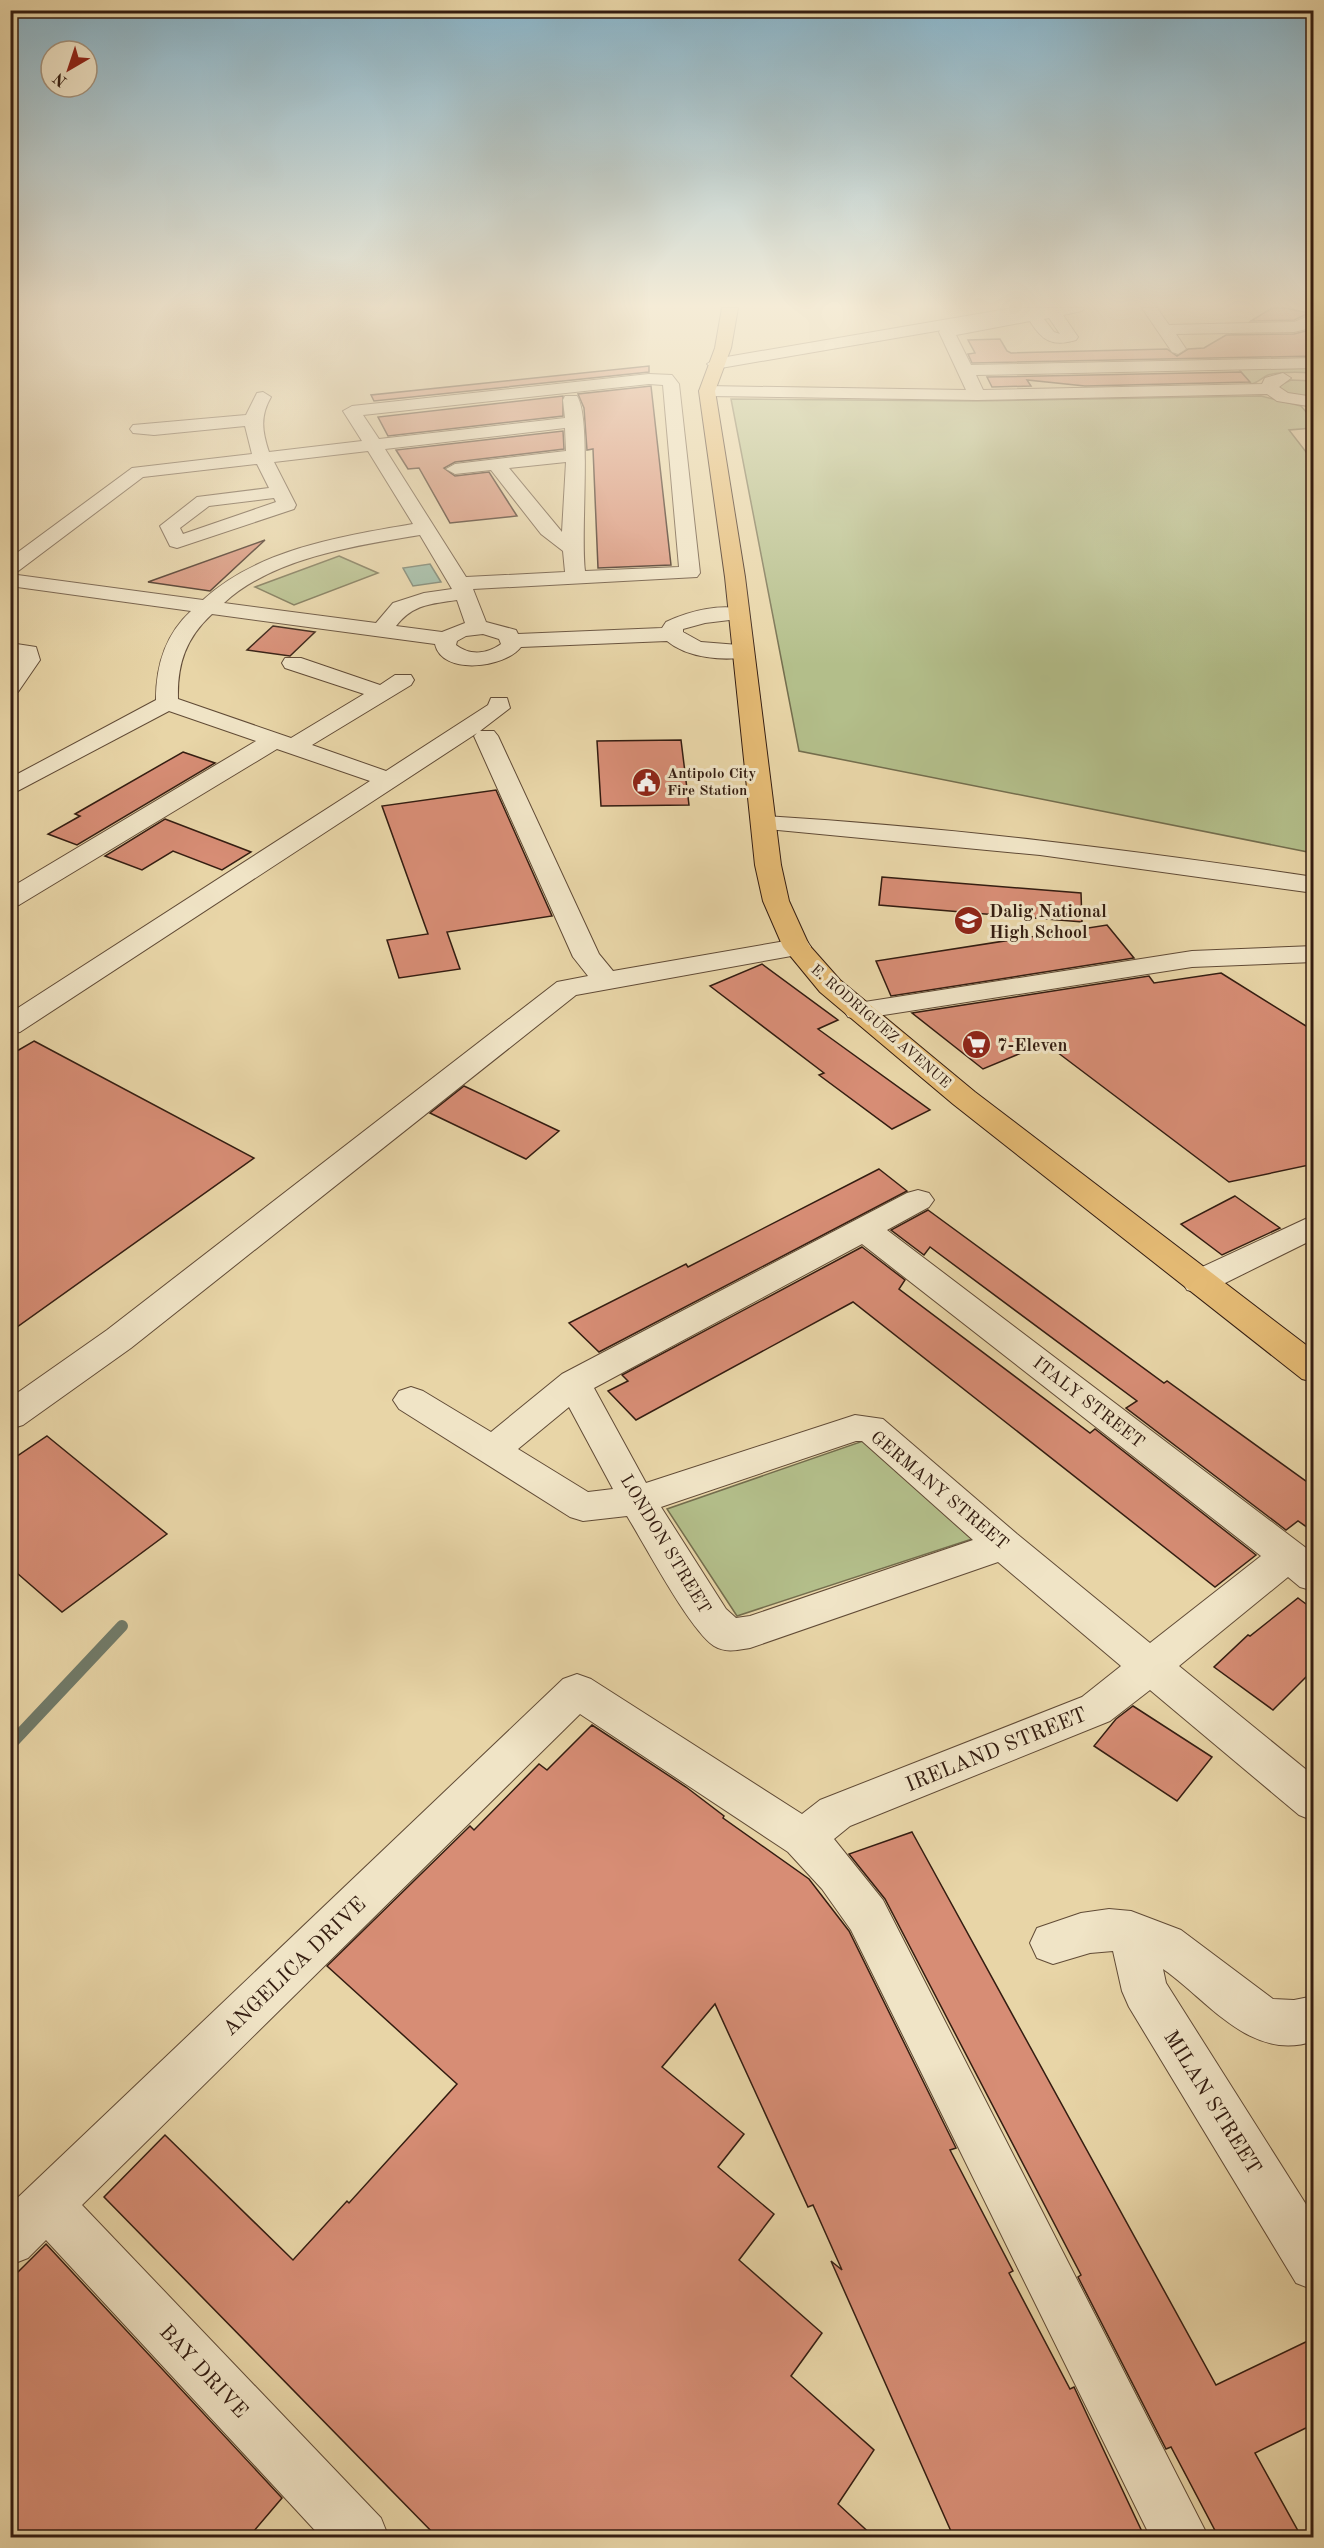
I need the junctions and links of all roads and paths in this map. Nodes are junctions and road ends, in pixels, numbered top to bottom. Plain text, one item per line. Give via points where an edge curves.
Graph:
1 (184, 427) edge
2 (252, 427) edge
3 (361, 427) edge
4 (530, 427) edge
5 (575, 427) edge
6 (675, 427) edge
7 (712, 427) edge
8 (139, 429) dead end
9 (371, 444) junction
10 (576, 455) junction
11 (264, 456) junction
12 (496, 464) junction
13 (455, 469) dead end
14 (281, 492) junction
15 (426, 528) junction
16 (571, 548) junction
17 (10, 568) edge
18 (576, 578) junction
19 (10, 579) edge
20 (462, 588) junction
21 (208, 606) junction
22 (739, 614) junction
23 (477, 628) junction
24 (382, 630) junction
25 (672, 634) junction
26 (447, 639) junction
27 (513, 641) junction
28 (10, 650) edge
29 (743, 651) junction
30 (293, 663) dead end
31 (403, 680) dead end
32 (10, 687) edge
33 (382, 693) junction
34 (167, 703) junction
35 (499, 703) dead end
36 (486, 736) dead end
37 (284, 744) junction
38 (390, 780) junction
39 (10, 788) edge
40 (765, 823) junction
41 (1314, 885) edge
42 (10, 899) edge
43 (797, 948) junction
44 (1314, 954) edge
45 (605, 981) junction
46 (858, 1011) junction
47 (10, 1026) edge
48 (918, 1200) dead end
49 (1314, 1226) edge
50 (864, 1229) junction
51 (1199, 1282) junction
52 (1314, 1370) edge
53 (574, 1383) junction
54 (411, 1400) dead end
55 (10, 1416) edge
56 (493, 1450) junction
57 (637, 1500) junction
58 (1004, 1545) junction
59 (1301, 1566) edge
60 (1150, 1665) junction
61 (1314, 1802) edge
62 (819, 1825) junction
63 (1131, 1932) junction
64 (1053, 1943) dead end
65 (1314, 2018) edge
66 (47, 2205) junction
67 (10, 2240) edge
68 (1314, 2265) edge
69 (361, 2538) edge
70 (1181, 2538) edge

1 - 8 street
2 - 11 street
3 - 9 street
4 - 9 street
5 - 10 street
6 - 18 street via 690,573
7 - 22 main road, E. RODRIGUEZ AVENUE
9 - 11 street
9 - 15 street
10 - 12 street
10 - 16 street
11 - 14 street
11 - 17 street via 138,472
12 - 13 street
12 - 16 street via 548,530
14 - 14 street via 287,505 177,542 170,526 204,501
15 - 20 street
15 - 21 street via 352,540 294,558 246,578
16 - 18 street
18 - 20 street
19 - 21 street
20 - 23 street
20 - 24 street via 400,607
21 - 24 street
21 - 34 street via 173,650 167,674
22 - 25 street via 684,620 673,626
22 - 29 main road, E. RODRIGUEZ AVENUE
23 - 26 street
23 - 27 street via 498,630
24 - 26 street
25 - 27 street
25 - 29 street via 691,647
26 - 27 street via 447,650 474,658 505,652
28 - 32 street via 28,652 29,660
29 - 40 main road, E. RODRIGUEZ AVENUE
30 - 33 street
31 - 33 street
33 - 37 street
34 - 37 street
34 - 39 street
35 - 38 street via 500,708
36 - 45 street via 587,957
37 - 38 street
37 - 42 street
38 - 47 street
40 - 41 street via 1004,842
40 - 43 main road, E. RODRIGUEZ AVENUE via 776,901
43 - 45 street
43 - 46 main road, E. RODRIGUEZ AVENUE
44 - 46 street via 1192,959
45 - 55 street via 567,988 118,1339
46 - 51 main road, E. RODRIGUEZ AVENUE
48 - 50 street
49 - 51 street
50 - 53 street
50 - 59 street, ITALY STREET
51 - 52 main road, E. RODRIGUEZ AVENUE
53 - 56 street
53 - 57 street, LONDON STREET
54 - 56 street, GERMANY STREET
56 - 57 street, GERMANY STREET via 583,1507
57 - 58 street, GERMANY STREET via 855,1428 870,1428
57 - 58 street, LONDON STREET via 712,1620 729,1635 750,1632
58 - 60 street, GERMANY STREET
59 - 60 street, IRELAND STREET
60 - 61 street, GERMANY STREET
60 - 62 street, IRELAND STREET via 1096,1709
62 - 66 street, ANGELICA DRIVE via 577,1691
62 - 70 street via 825,1859 867,1915
63 - 64 street via 1094,1929
63 - 65 street via 1175,1951 1261,2019 1302,2023
63 - 68 street, MILAN STREET via 1145,1991
66 - 67 street, ANGELICA DRIVE
66 - 69 street, BAY DRIVE

